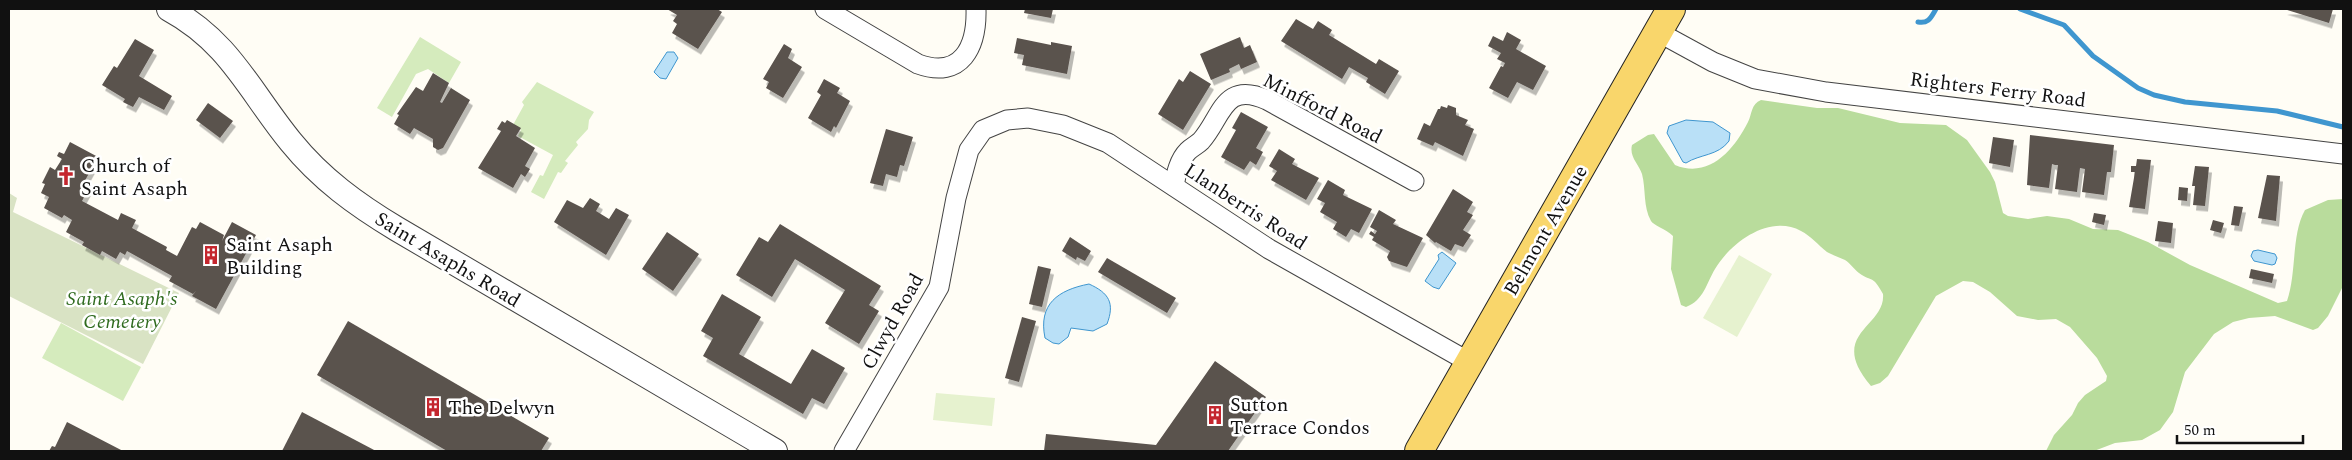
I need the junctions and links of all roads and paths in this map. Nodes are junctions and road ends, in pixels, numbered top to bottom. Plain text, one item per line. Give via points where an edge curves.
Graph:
1 (169, 9) edge
2 (825, 9) edge
3 (976, 9) edge
4 (1665, 20) edge
5 (991, 126) joint
6 (2343, 154) edge
7 (1414, 181) dead end
8 (1174, 186) junction
9 (1469, 362) junction
10 (775, 451) edge
11 (844, 451) edge
12 (1419, 451) edge

1 - 10 street, Saint Asaphs Road via 223,51 290,141 346,196 405,234
2 - 3 street via 918,64 933,68 957,63 968,53 976,30
4 - 6 street, Righters Ferry Road via 1713,62 1772,83
4 - 9 main road, Belmont Avenue
5 - 8 street, Llanberris Road via 1028,118 1079,130 1108,143
5 - 11 street, Clwyd Road via 977,136 964,163 939,287
7 - 8 street, Minfford Road via 1250,94 1226,102 1201,142 1183,159
8 - 9 street, Llanberris Road via 1269,249
9 - 12 main road, Belmont Avenue

